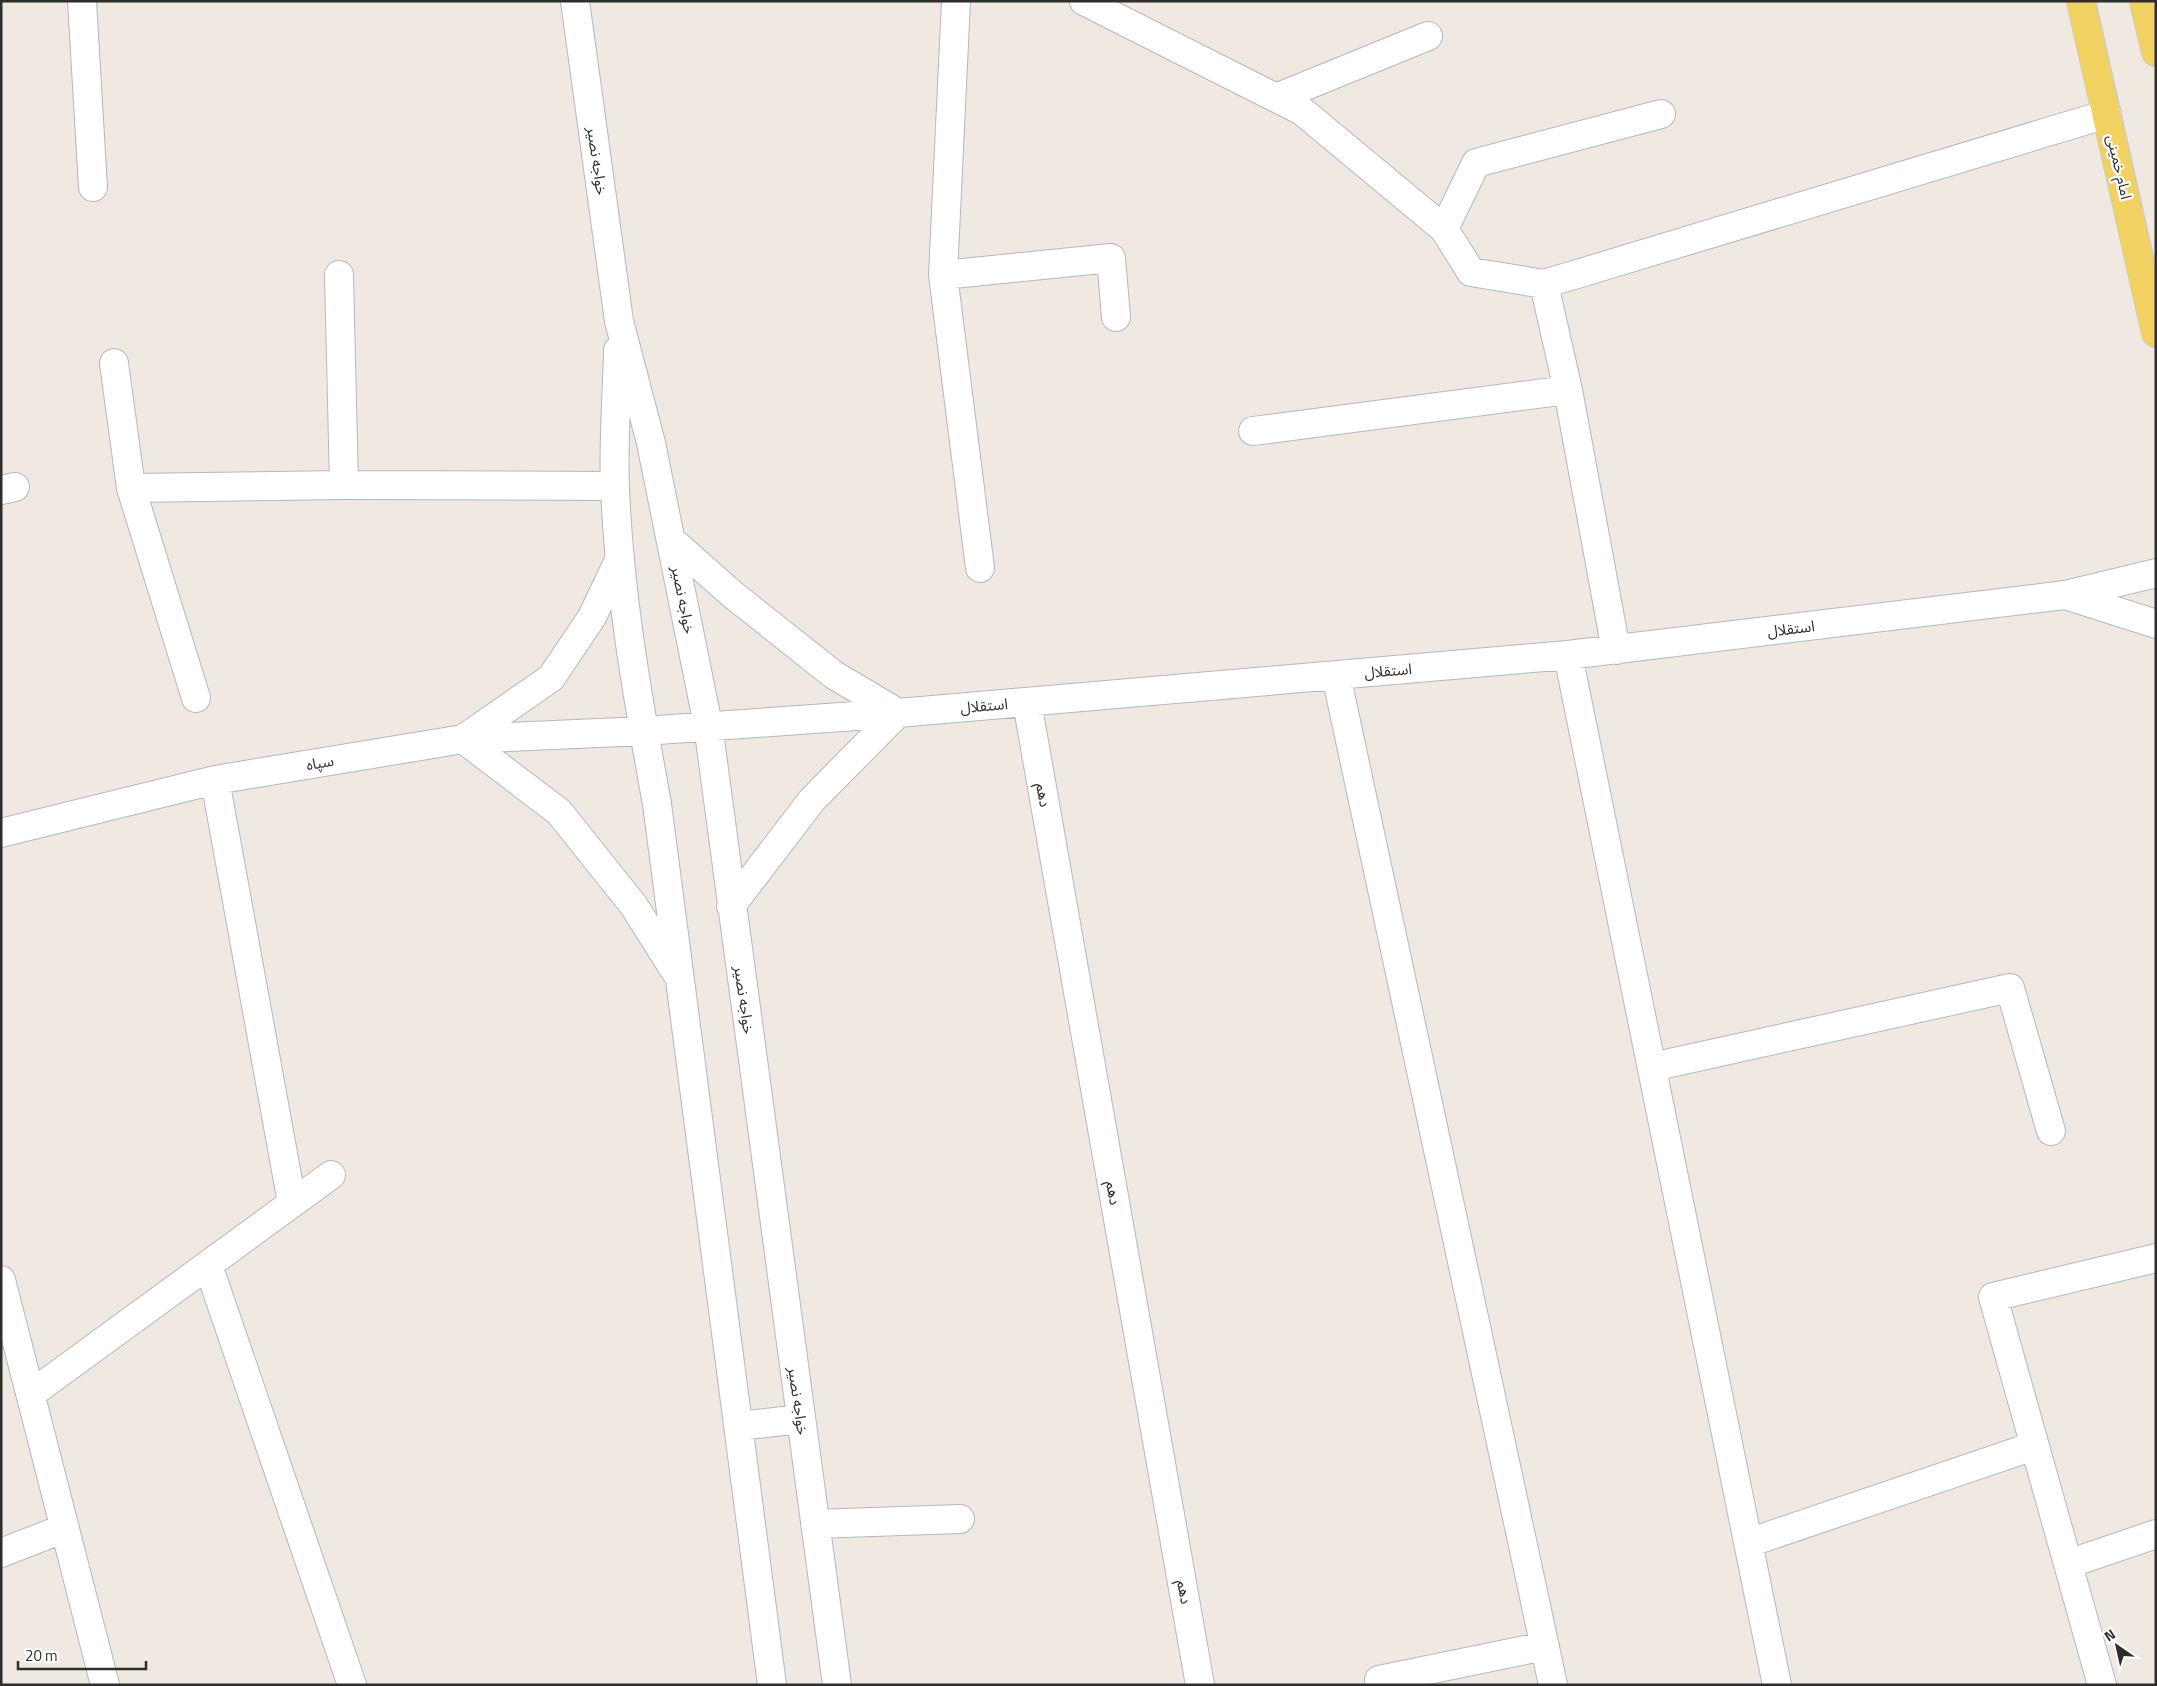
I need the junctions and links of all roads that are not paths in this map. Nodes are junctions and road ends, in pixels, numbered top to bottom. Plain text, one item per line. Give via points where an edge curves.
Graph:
1 (82, 1) edge
2 (575, 1) edge
3 (956, 1) edge
4 (1084, 1) edge
5 (2082, 1) edge
6 (2144, 1) edge
7 (1428, 36) dead end
8 (2156, 52) edge
9 (1276, 98) junction
10 (1662, 114) dead end
11 (2107, 114) junction
12 (93, 187) dead end
13 (1444, 229) junction
14 (338, 275) dead end
15 (943, 275) junction
16 (1544, 284) junction
17 (1116, 317) dead end
18 (619, 322) junction
19 (2156, 333) edge
20 (114, 363) dead end
21 (1568, 390) junction
22 (1253, 431) dead end
23 (344, 485) junction
24 (614, 486) junction
25 (131, 488) junction
26 (671, 540) junction
27 (620, 558) junction
28 (980, 568) dead end
29 (2156, 572) edge
30 (2066, 595) junction
31 (2156, 624) edge
32 (1616, 650) junction
33 (1568, 655) junction
34 (1336, 675) junction
35 (196, 698) dead end
36 (1027, 702) junction
37 (898, 713) junction
38 (708, 725) junction
39 (644, 731) junction
40 (463, 739) junction
41 (215, 780) junction
42 (1, 833) edge
43 (731, 906) junction
44 (680, 979) junction
45 (1652, 1067) junction
46 (2051, 1131) dead end
47 (331, 1174) dead end
48 (292, 1202) junction
49 (2156, 1258) edge
50 (208, 1265) junction
51 (1, 1280) edge
52 (31, 1394) junction
53 (801, 1419) junction
54 (738, 1426) junction
55 (2034, 1446) junction
56 (960, 1519) dead end
57 (815, 1524) junction
58 (65, 1528) junction
59 (2156, 1534) edge
60 (1748, 1543) junction
61 (1, 1553) edge
62 (2068, 1564) junction
63 (1545, 1646) junction
64 (1379, 1680) dead end
65 (106, 1685) edge
66 (352, 1685) edge
67 (772, 1685) edge
68 (837, 1685) edge
69 (1200, 1685) edge
70 (1553, 1685) edge
71 (1777, 1685) edge
72 (2102, 1685) edge

1 - 12 street
2 - 18 street, خواجه نصیر
3 - 15 street
4 - 9 street
5 - 11 main road, امام خمینی
6 - 8 main road
7 - 9 street
9 - 13 street via 1302,111
10 - 13 street via 1476,163
11 - 16 street
11 - 19 main road, امام خمینی
13 - 16 street via 1471,272
14 - 23 street
15 - 17 street via 1110,258
15 - 28 street
16 - 21 street
18 - 24 street, خواجه نصیر
18 - 26 street, خواجه نصیر via 651,443
20 - 25 street
21 - 22 street
21 - 32 street
23 - 24 street
23 - 25 street
24 - 27 street, خواجه نصیر
25 - 35 street
26 - 37 street via 732,594 834,675
26 - 38 street, خواجه نصیر
27 - 39 street, خواجه نصیر
27 - 40 street via 592,617 551,678
29 - 30 street, استقلال
30 - 31 street
30 - 32 street, استقلال
32 - 33 street, استقلال
33 - 34 street, استقلال
33 - 45 street
34 - 36 street, استقلال
34 - 63 street
36 - 37 street, استقلال
36 - 69 street, دهم
37 - 38 street, استقلال
37 - 43 street via 812,800
38 - 39 street, استقلال
38 - 43 street, خواجه نصیر
39 - 40 street, سپاه
39 - 44 street, خواجه نصیر
40 - 41 street, سپاه
40 - 44 street via 559,812 634,906
41 - 42 street, سپاه
41 - 48 street
43 - 53 street, خواجه نصیر
44 - 54 street, خواجه نصیر
45 - 46 street via 2010,988
45 - 60 street
47 - 48 street
48 - 50 street
49 - 55 street via 1993,1297
50 - 52 street
50 - 66 street
51 - 52 street
52 - 58 street
53 - 54 street
53 - 57 street, خواجه نصیر
54 - 67 street, خواجه نصیر
55 - 60 street
55 - 62 street
56 - 57 street
57 - 68 street, خواجه نصیر
58 - 61 street
58 - 65 street
59 - 62 street
60 - 71 street
62 - 72 street
63 - 64 street
63 - 70 street

